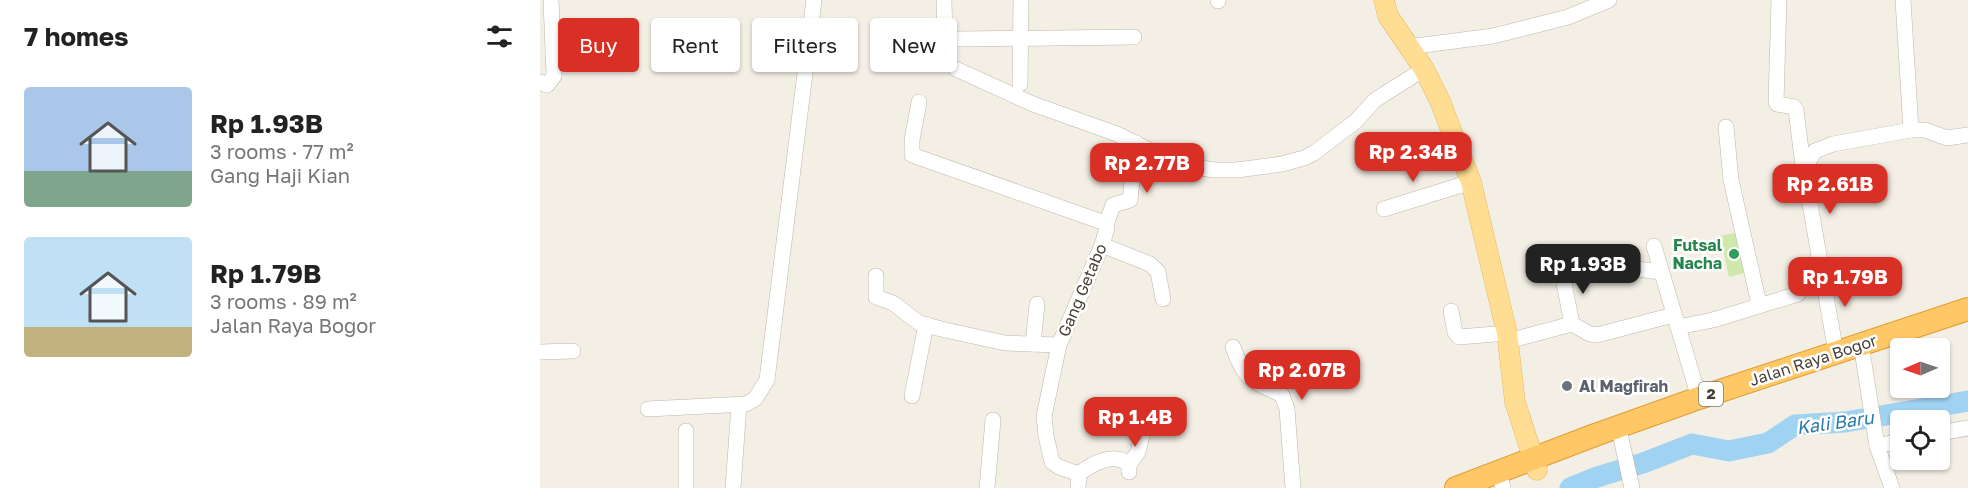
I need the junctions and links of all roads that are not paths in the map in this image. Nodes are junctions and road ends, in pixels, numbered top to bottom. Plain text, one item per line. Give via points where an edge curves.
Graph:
1 (551, 0) edge
2 (814, 0) edge
3 (944, 0) edge
4 (1021, 0) edge
5 (1384, 0) edge
6 (1609, 0) edge
7 (1779, 0) edge
8 (1904, 0) edge
9 (944, 18) edge
10 (1020, 38) junction
11 (1134, 38) dead end
12 (957, 41) edge
13 (1408, 47) junction
14 (957, 69) edge
15 (1424, 69) junction
16 (542, 83) edge
17 (1020, 84) dead end
18 (919, 102) dead end
19 (1726, 127) dead end
20 (1911, 130) junction
21 (1968, 135) edge
22 (1136, 143) junction
23 (1805, 167) junction
24 (1471, 182) junction
25 (1384, 209) dead end
26 (1106, 225) junction
27 (1102, 245) junction
28 (1654, 246) dead end
29 (1822, 269) junction
30 (1661, 272) junction
31 (1562, 273) dead end
32 (1615, 273) dead end
33 (876, 276) dead end
34 (1164, 299) dead end
35 (1037, 304) dead end
36 (1759, 304) junction
37 (1968, 309) edge
38 (1451, 311) dead end
39 (1676, 321) junction
40 (1968, 321) edge
41 (926, 324) junction
42 (1572, 324) junction
43 (1508, 337) junction
44 (1033, 344) junction
45 (1059, 345) junction
46 (1233, 347) dead end
47 (1862, 350) junction
48 (573, 351) dead end
49 (540, 352) edge
50 (1836, 353) junction
51 (912, 396) dead end
52 (1700, 398) junction
53 (739, 405) junction
54 (648, 409) dead end
55 (993, 420) dead end
56 (1144, 427) dead end
57 (1968, 428) edge
58 (686, 431) dead end
59 (1950, 431) edge
60 (1876, 440) junction
61 (1597, 441) junction
62 (1890, 441) edge
63 (1624, 449) junction
64 (1535, 464) junction
65 (1078, 481) edge
66 (1632, 483) edge
67 (1498, 486) edge
68 (686, 488) edge
69 (734, 488) edge
70 (987, 488) edge
71 (1293, 488) edge
72 (1456, 488) edge
73 (1892, 488) edge

1 - 16 street via 554,72 552,79
2 - 53 street via 767,380 755,399
3 - 9 street
4 - 10 street
5 - 13 main road via 1388,16
6 - 13 street via 1568,17 1493,36
7 - 23 street via 1776,102 1796,110
8 - 20 street
10 - 11 street
10 - 12 street
10 - 17 street
13 - 15 main road
14 - 22 street via 1033,104
15 - 22 street via 1375,100 1356,121 1314,153 1282,164 1214,170 1165,158
15 - 24 main road
18 - 26 street, Gang Getabo via 912,155
19 - 36 street via 1731,180
20 - 21 street via 1925,130 1947,138
20 - 23 street via 1833,144 1815,151
22 - 26 street via 1130,200 1113,205
23 - 29 street
24 - 25 street
24 - 43 main road
26 - 27 street, Gang Getabo
27 - 34 street via 1150,264 1158,272
27 - 45 street, Gang Getabo
28 - 30 street
29 - 36 street via 1804,278 1798,294
29 - 50 street
30 - 32 street via 1637,269
30 - 39 street
31 - 42 street
33 - 41 street via 876,297
35 - 44 street
36 - 39 street via 1713,320
37 - 47 highway, Jalan Raya Bogor / 2
38 - 43 street via 1455,332 1460,337
39 - 42 street via 1598,335
39 - 52 street
40 - 47 highway, Jalan Raya Bogor / 2
41 - 44 street via 946,325 1005,344
41 - 51 street
42 - 43 street
43 - 64 main road via 1515,402
44 - 45 street
45 - 65 street, Gang Getabo via 1044,416 1046,436 1052,462
46 - 71 street via 1245,375 1285,400
47 - 50 highway, Jalan Raya Bogor / 2
47 - 60 street
47 - 63 highway, Jalan Raya Bogor / 2
48 - 49 street
50 - 52 highway, Jalan Raya Bogor / 2
52 - 61 highway, Jalan Raya Bogor / 2
53 - 54 street
53 - 69 street
55 - 70 street
56 - 65 street via 1129,469 1121,460 1108,459 1093,465
57 - 59 street
58 - 68 street
60 - 62 street
60 - 73 street
61 - 63 highway, Jalan Raya Bogor / 2
61 - 64 highway, Jalan Raya Bogor / 2
63 - 66 street
64 - 67 highway, Jalan Raya Bogor / 2
64 - 72 highway, Jalan Raya Bogor / 2

